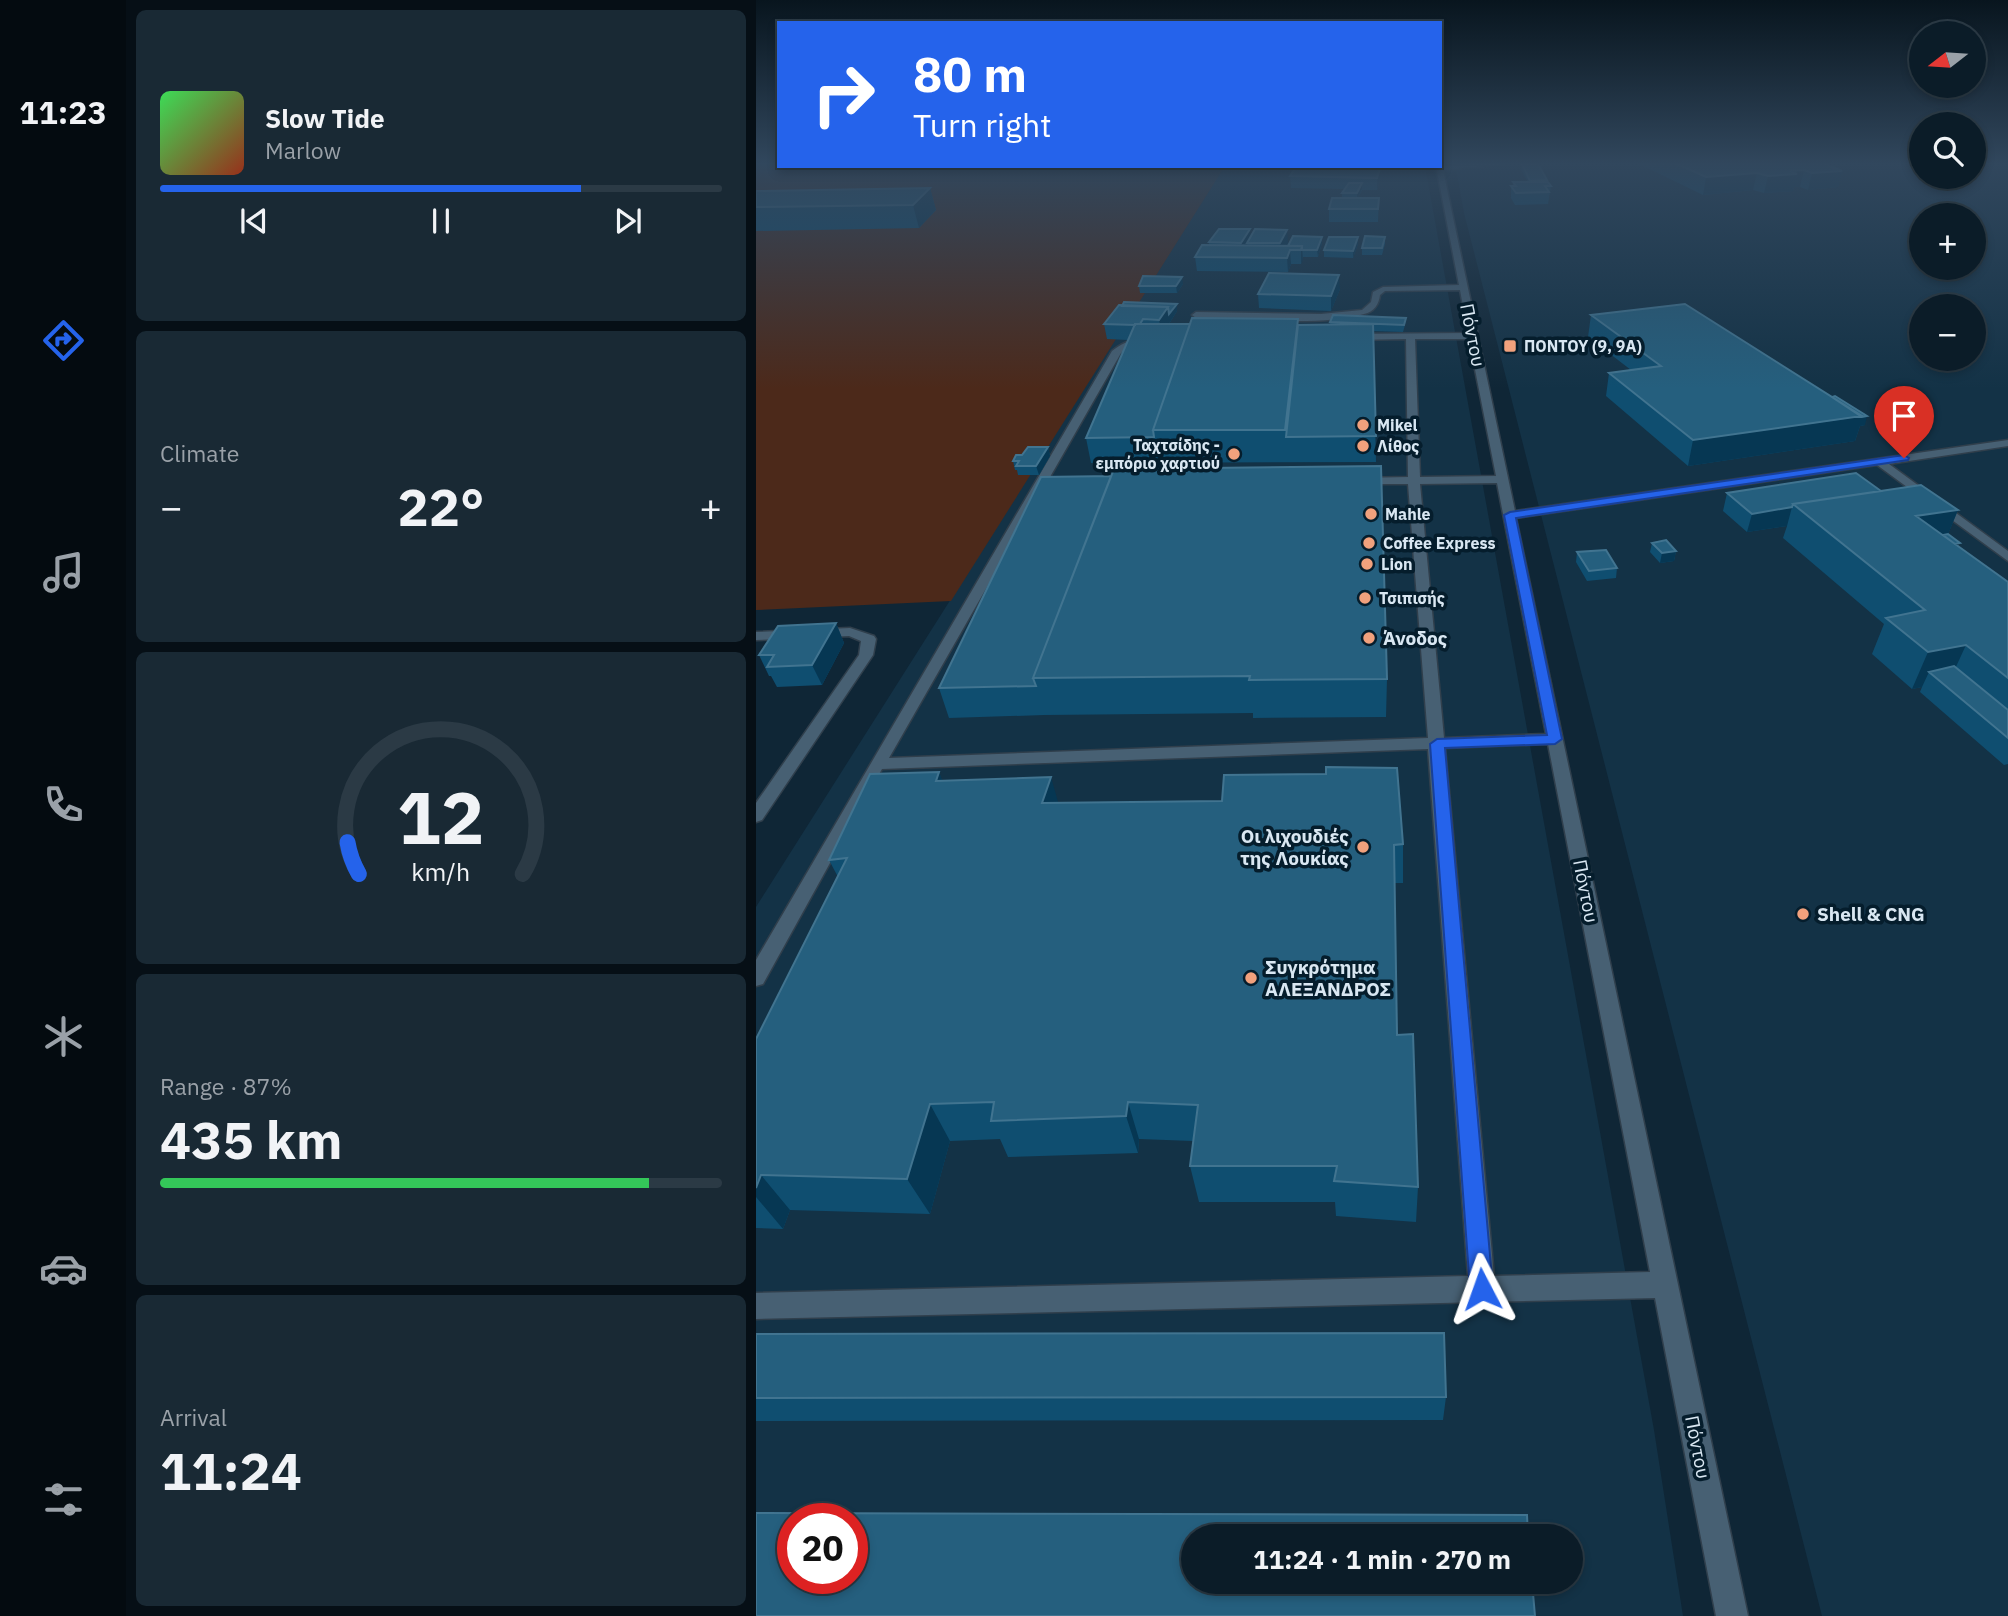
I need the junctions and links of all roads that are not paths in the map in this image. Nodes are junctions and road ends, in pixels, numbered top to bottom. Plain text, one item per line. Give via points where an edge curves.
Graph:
1 (1454, 238) edge
2 (1464, 287) junction
3 (1196, 315) edge
4 (1474, 335) junction
5 (1410, 337) junction
6 (1341, 338) edge
7 (1162, 340) edge
8 (2008, 443) edge
9 (1878, 461) junction
10 (1502, 480) junction
11 (1345, 481) edge
12 (1414, 481) junction
13 (1510, 515) junction
14 (2008, 557) edge
15 (756, 636) edge
16 (1555, 739) junction
17 (1437, 744) junction
18 (877, 764) junction
19 (756, 816) edge
20 (756, 978) edge
21 (1665, 1284) junction
22 (1482, 1289) junction
23 (756, 1306) edge
24 (1732, 1616) edge

1 - 2 street, Πόντου
2 - 3 street via 1383,289 1364,312 1352,314
2 - 4 street, Πόντου
4 - 5 street
4 - 10 street, Πόντου
5 - 6 street
5 - 12 street
7 - 18 street via 1130,343 1117,351 1048,485
8 - 9 street
9 - 13 street
9 - 14 street
10 - 12 street
10 - 13 street, Πόντου
11 - 12 street
12 - 17 street
13 - 16 street, Πόντου
15 - 19 street via 850,632 869,639 866,655
16 - 17 street
16 - 21 street, Πόντου
17 - 18 street
17 - 22 street
18 - 20 street
21 - 22 street
21 - 24 street, Πόντου
22 - 23 street

